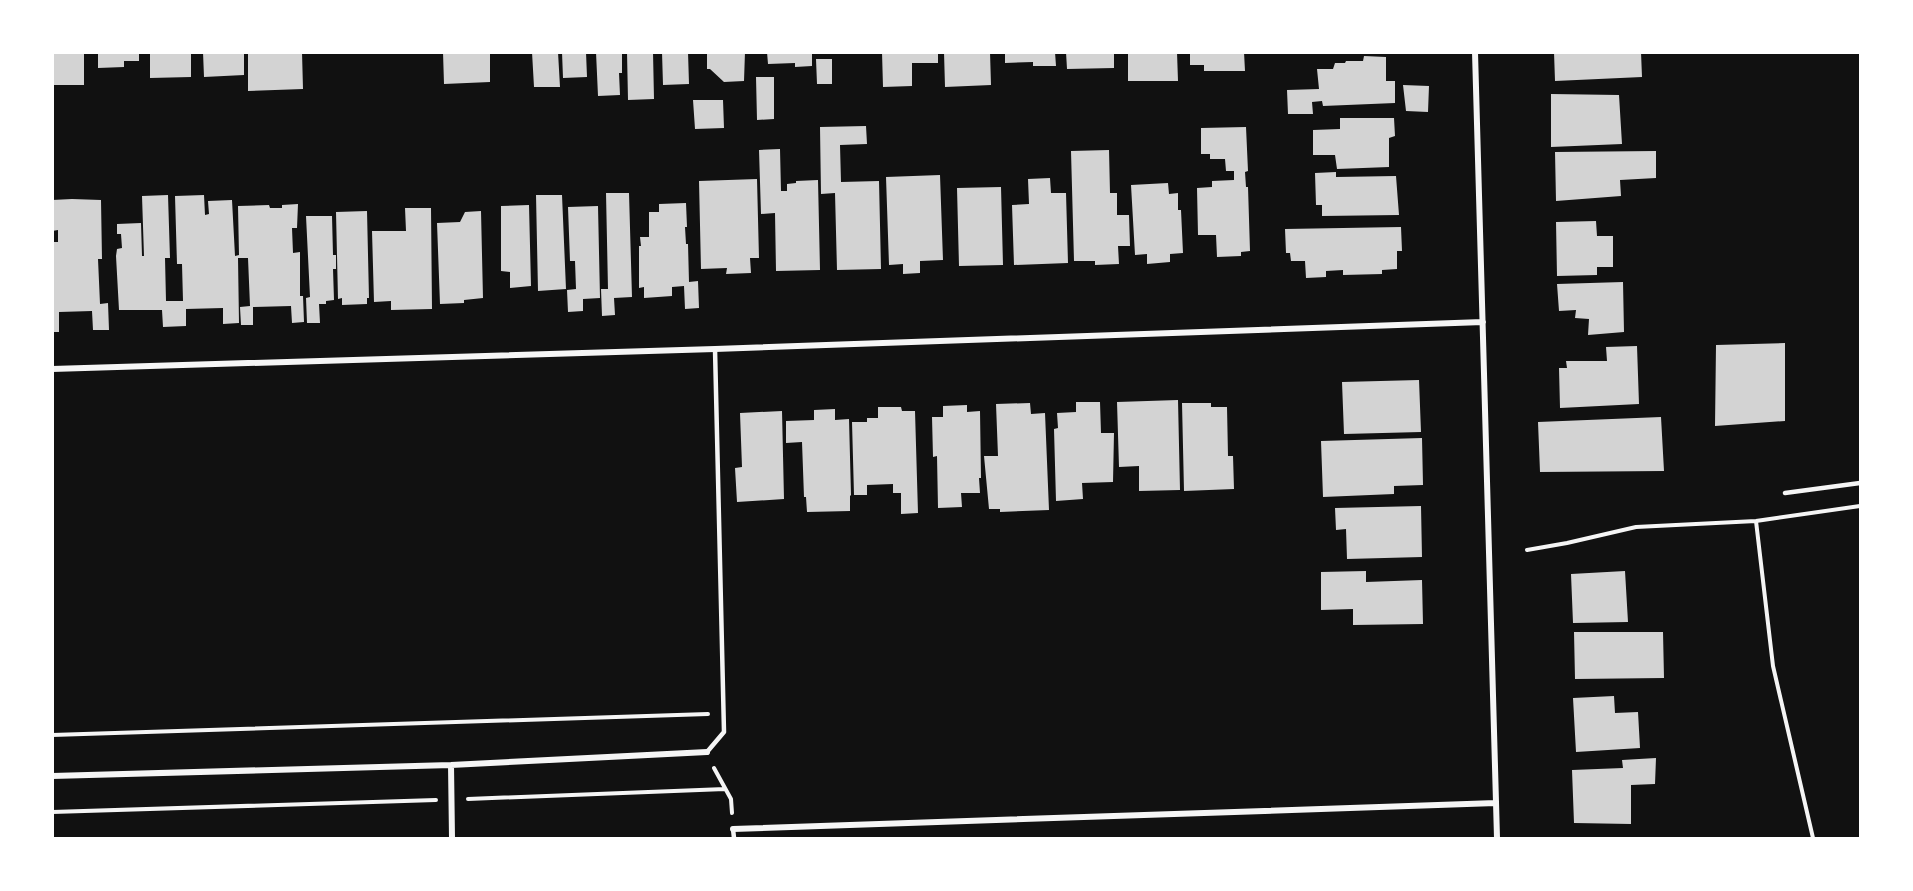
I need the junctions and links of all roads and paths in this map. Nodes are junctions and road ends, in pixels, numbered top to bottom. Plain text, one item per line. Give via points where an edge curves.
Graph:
1 (1475, 52) edge
2 (1483, 322) junction
3 (715, 350) junction
4 (52, 369) edge
5 (1860, 483) edge
6 (1785, 493) dead end
7 (1860, 506) edge
8 (1755, 521) junction
9 (1527, 550) dead end
10 (724, 714) junction
11 (52, 735) edge
12 (707, 753) junction
13 (450, 765) junction
14 (52, 776) edge
15 (725, 789) junction
16 (451, 800) junction
17 (1496, 803) junction
18 (52, 812) edge
19 (734, 829) junction
20 (452, 838) edge
21 (734, 838) edge
22 (1497, 838) edge
23 (1813, 838) edge

1 - 2 street
2 - 3 street
2 - 17 street
3 - 4 street
3 - 10 lane
5 - 6 lane
7 - 8 path
8 - 9 path via 1636,527
8 - 23 path via 1773,666
10 - 11 path
10 - 12 lane via 724,732
12 - 13 street
12 - 15 path
13 - 14 street
13 - 16 street
15 - 16 path
15 - 19 path via 731,799
16 - 18 path
16 - 20 street
17 - 19 street
17 - 22 street
19 - 21 lane

